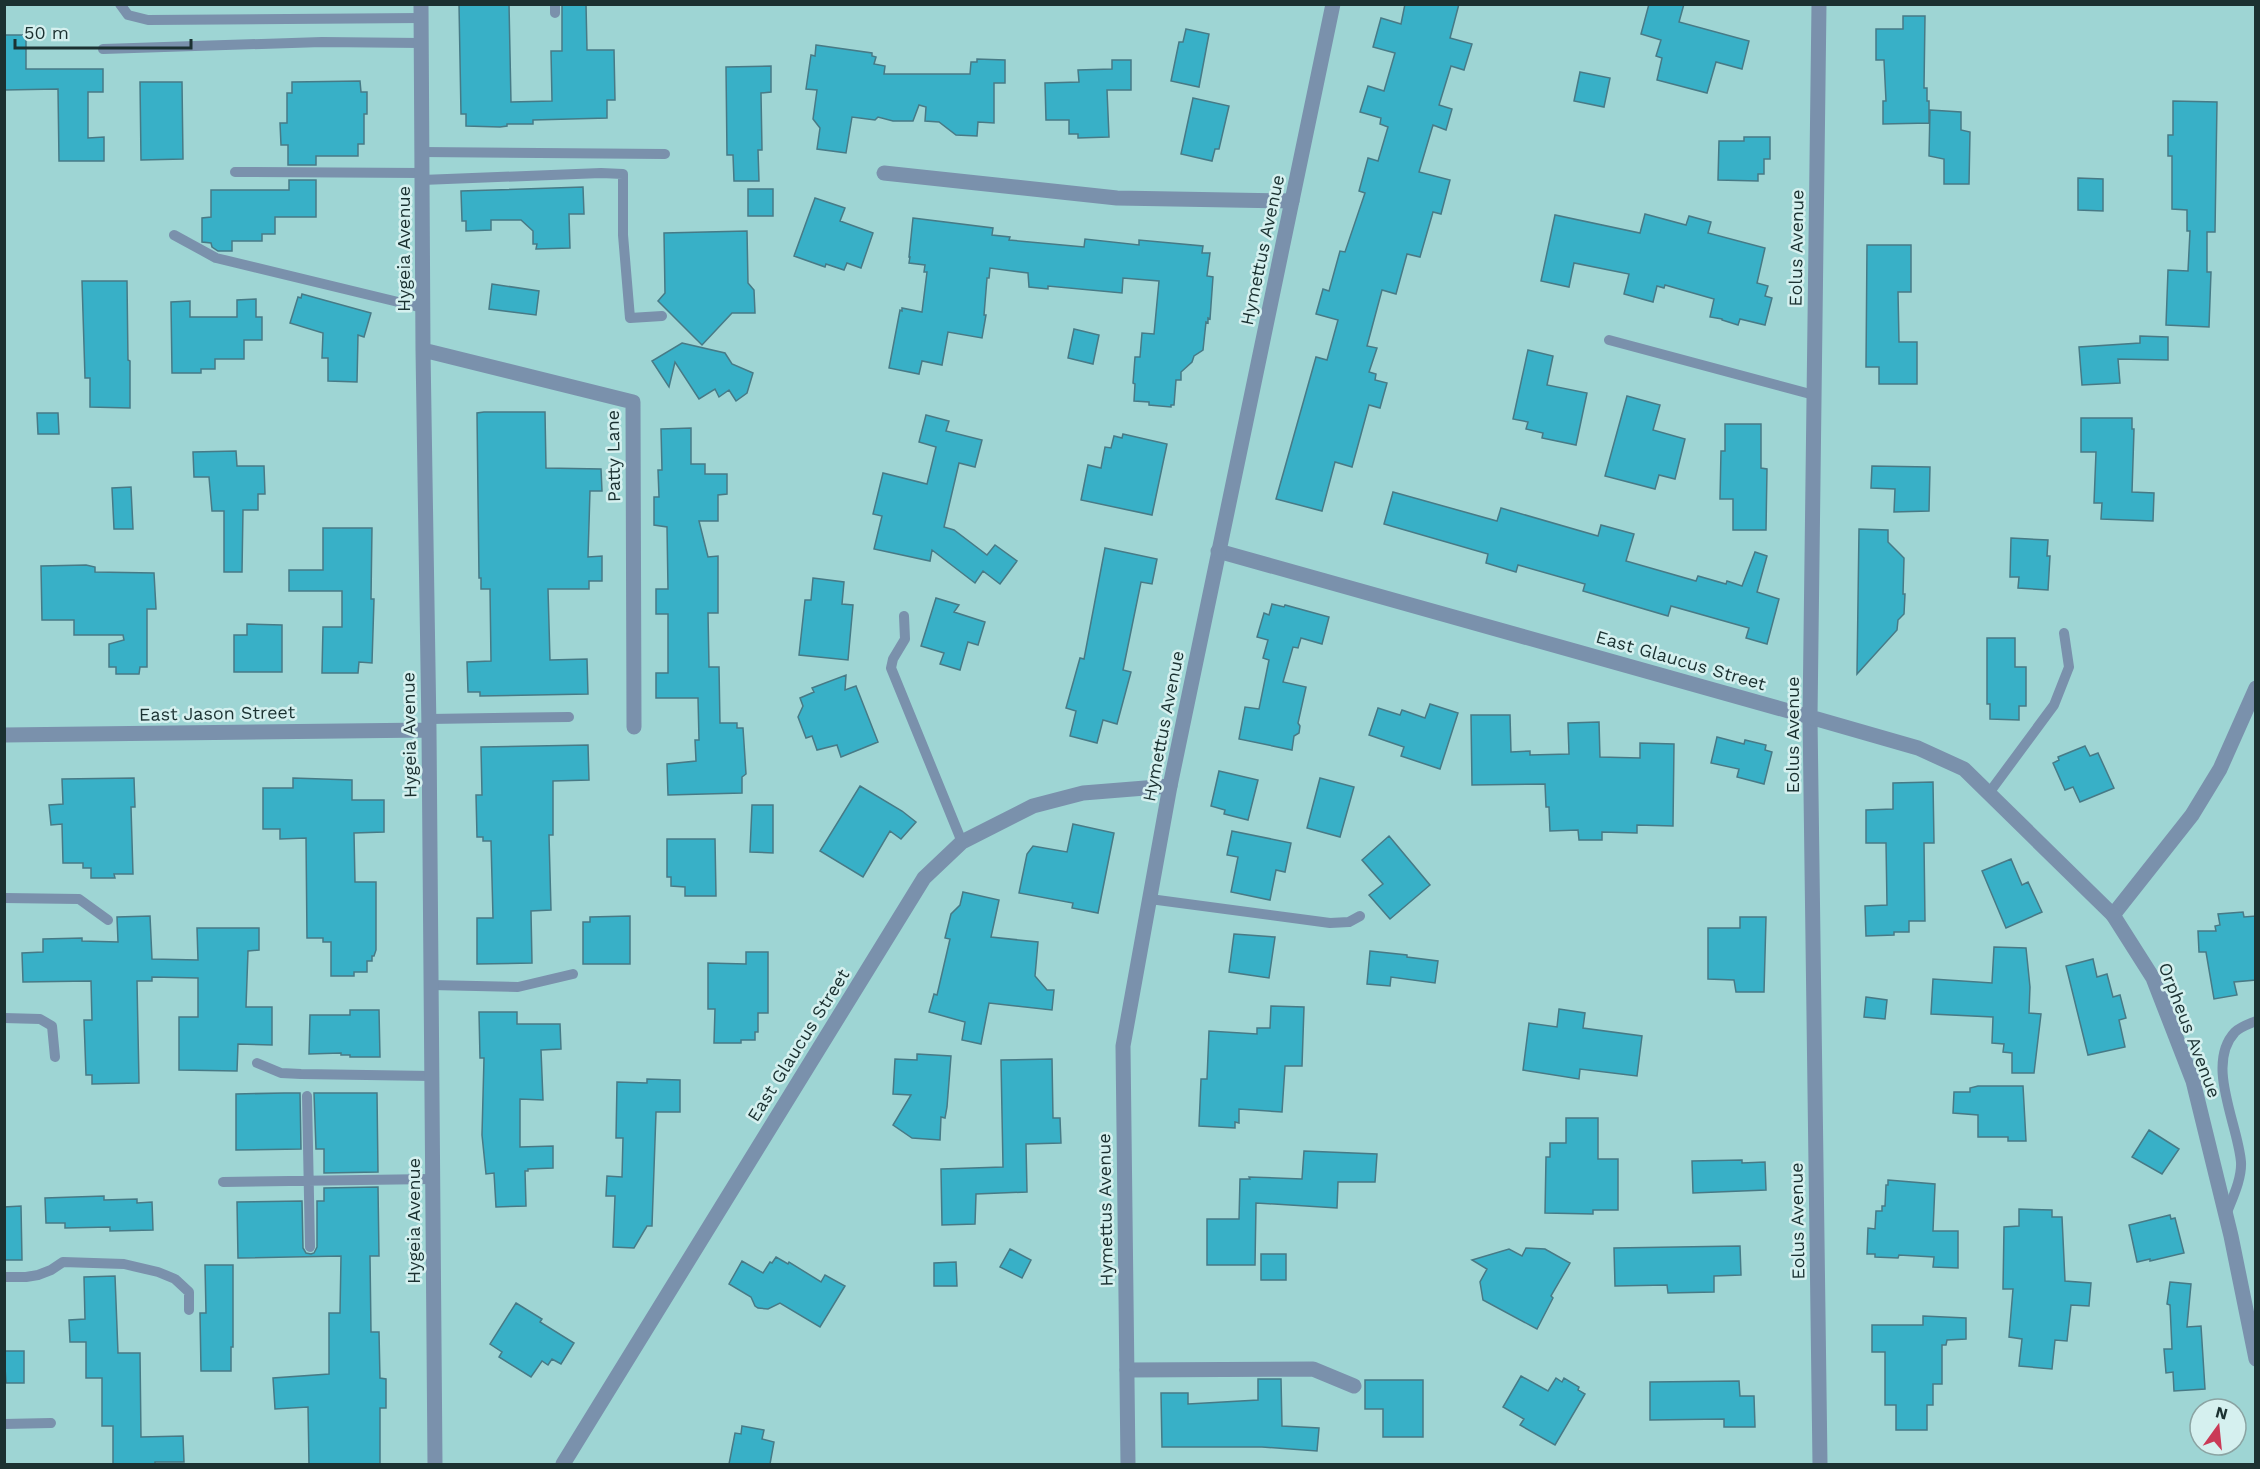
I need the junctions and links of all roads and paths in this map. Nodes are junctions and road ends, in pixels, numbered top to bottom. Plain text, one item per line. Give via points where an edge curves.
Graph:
1 (120, 4) edge
2 (1333, 4) edge
3 (1819, 4) edge
4 (421, 11) edge
5 (421, 43) junction
6 (103, 49) dead end
7 (422, 152) junction
8 (665, 154) dead end
9 (235, 172) dead end
10 (884, 173) dead end
11 (422, 176) junction
12 (1292, 201) junction
13 (174, 235) dead end
14 (423, 308) junction
15 (662, 316) dead end
16 (1609, 340) dead end
17 (423, 350) junction
18 (1814, 395) junction
19 (1218, 551) junction
20 (904, 616) dead end
21 (2064, 633) dead end
22 (2256, 688) edge
23 (569, 717) dead end
24 (1810, 717) junction
25 (429, 725) junction
26 (634, 727) dead end
27 (4, 735) edge
28 (1170, 786) junction
29 (1989, 794) junction
30 (962, 842) junction
31 (4, 898) edge
32 (1150, 899) junction
33 (2113, 915) junction
34 (1360, 916) dead end
35 (108, 920) dead end
36 (573, 974) dead end
37 (431, 985) junction
38 (4, 1018) edge
39 (2256, 1021) edge
40 (55, 1057) dead end
41 (257, 1063) dead end
42 (432, 1076) junction
43 (307, 1096) dead end
44 (432, 1179) junction
45 (308, 1181) junction
46 (223, 1182) dead end
47 (2226, 1216) junction
48 (310, 1247) dead end
49 (4, 1277) edge
50 (189, 1310) dead end
51 (2256, 1359) edge
52 (1127, 1370) junction
53 (1353, 1386) dead end
54 (51, 1423) dead end
55 (4, 1424) edge
56 (435, 1464) edge
57 (563, 1464) edge
58 (1128, 1464) edge
59 (1820, 1464) edge

1 - 4 lane via 128,15 148,20
2 - 12 street, Hymettus Avenue
3 - 18 street, Eolus Avenue
4 - 5 street, Hygeia Avenue
5 - 6 lane
5 - 7 street, Hygeia Avenue
7 - 8 lane
7 - 11 street, Hygeia Avenue
9 - 11 lane
10 - 12 street via 1117,198
11 - 14 street, Hygeia Avenue
11 - 15 lane via 623,174 630,318
12 - 19 street, Hymettus Avenue
13 - 14 lane via 216,258
14 - 17 street, Hygeia Avenue
16 - 18 lane
17 - 25 street, Hygeia Avenue
17 - 26 street, Patty Lane via 633,402
18 - 24 street, Eolus Avenue
19 - 24 street, East Glaucus Street
19 - 28 street, Hymettus Avenue
20 - 30 lane via 905,639 891,668
21 - 29 lane via 2068,667 2054,705
22 - 33 street via 2220,768 2192,815
23 - 25 lane
24 - 29 street, East Glaucus Street via 1918,748 1964,769
24 - 59 street, Eolus Avenue
25 - 27 street, East Jason Street
25 - 37 street, Hygeia Avenue
28 - 30 street, East Glaucus Street via 1083,793 1033,806
28 - 32 street, Hymettus Avenue
29 - 33 street, East Glaucus Street
30 - 57 street, East Glaucus Street via 924,878
31 - 35 lane via 79,899
32 - 34 lane via 1330,923 1349,922
32 - 52 street, Hymettus Avenue via 1123,1046
33 - 47 street, Orpheus Avenue via 2153,978 2193,1081
36 - 37 lane via 518,987
37 - 42 street, Hygeia Avenue
38 - 40 lane via 40,1018 52,1026
39 - 47 lane via 2236,1031 2224,1051 2222,1072 2241,1164
41 - 42 lane via 281,1073
42 - 44 street, Hygeia Avenue
43 - 45 lane
44 - 45 lane
44 - 56 street, Hygeia Avenue
45 - 46 lane
45 - 48 lane
47 - 51 street, Orpheus Avenue
49 - 50 lane via 38,1275 63,1262 137,1265 175,1279 189,1292
52 - 53 street via 1313,1369
52 - 58 street, Hymettus Avenue
54 - 55 lane

